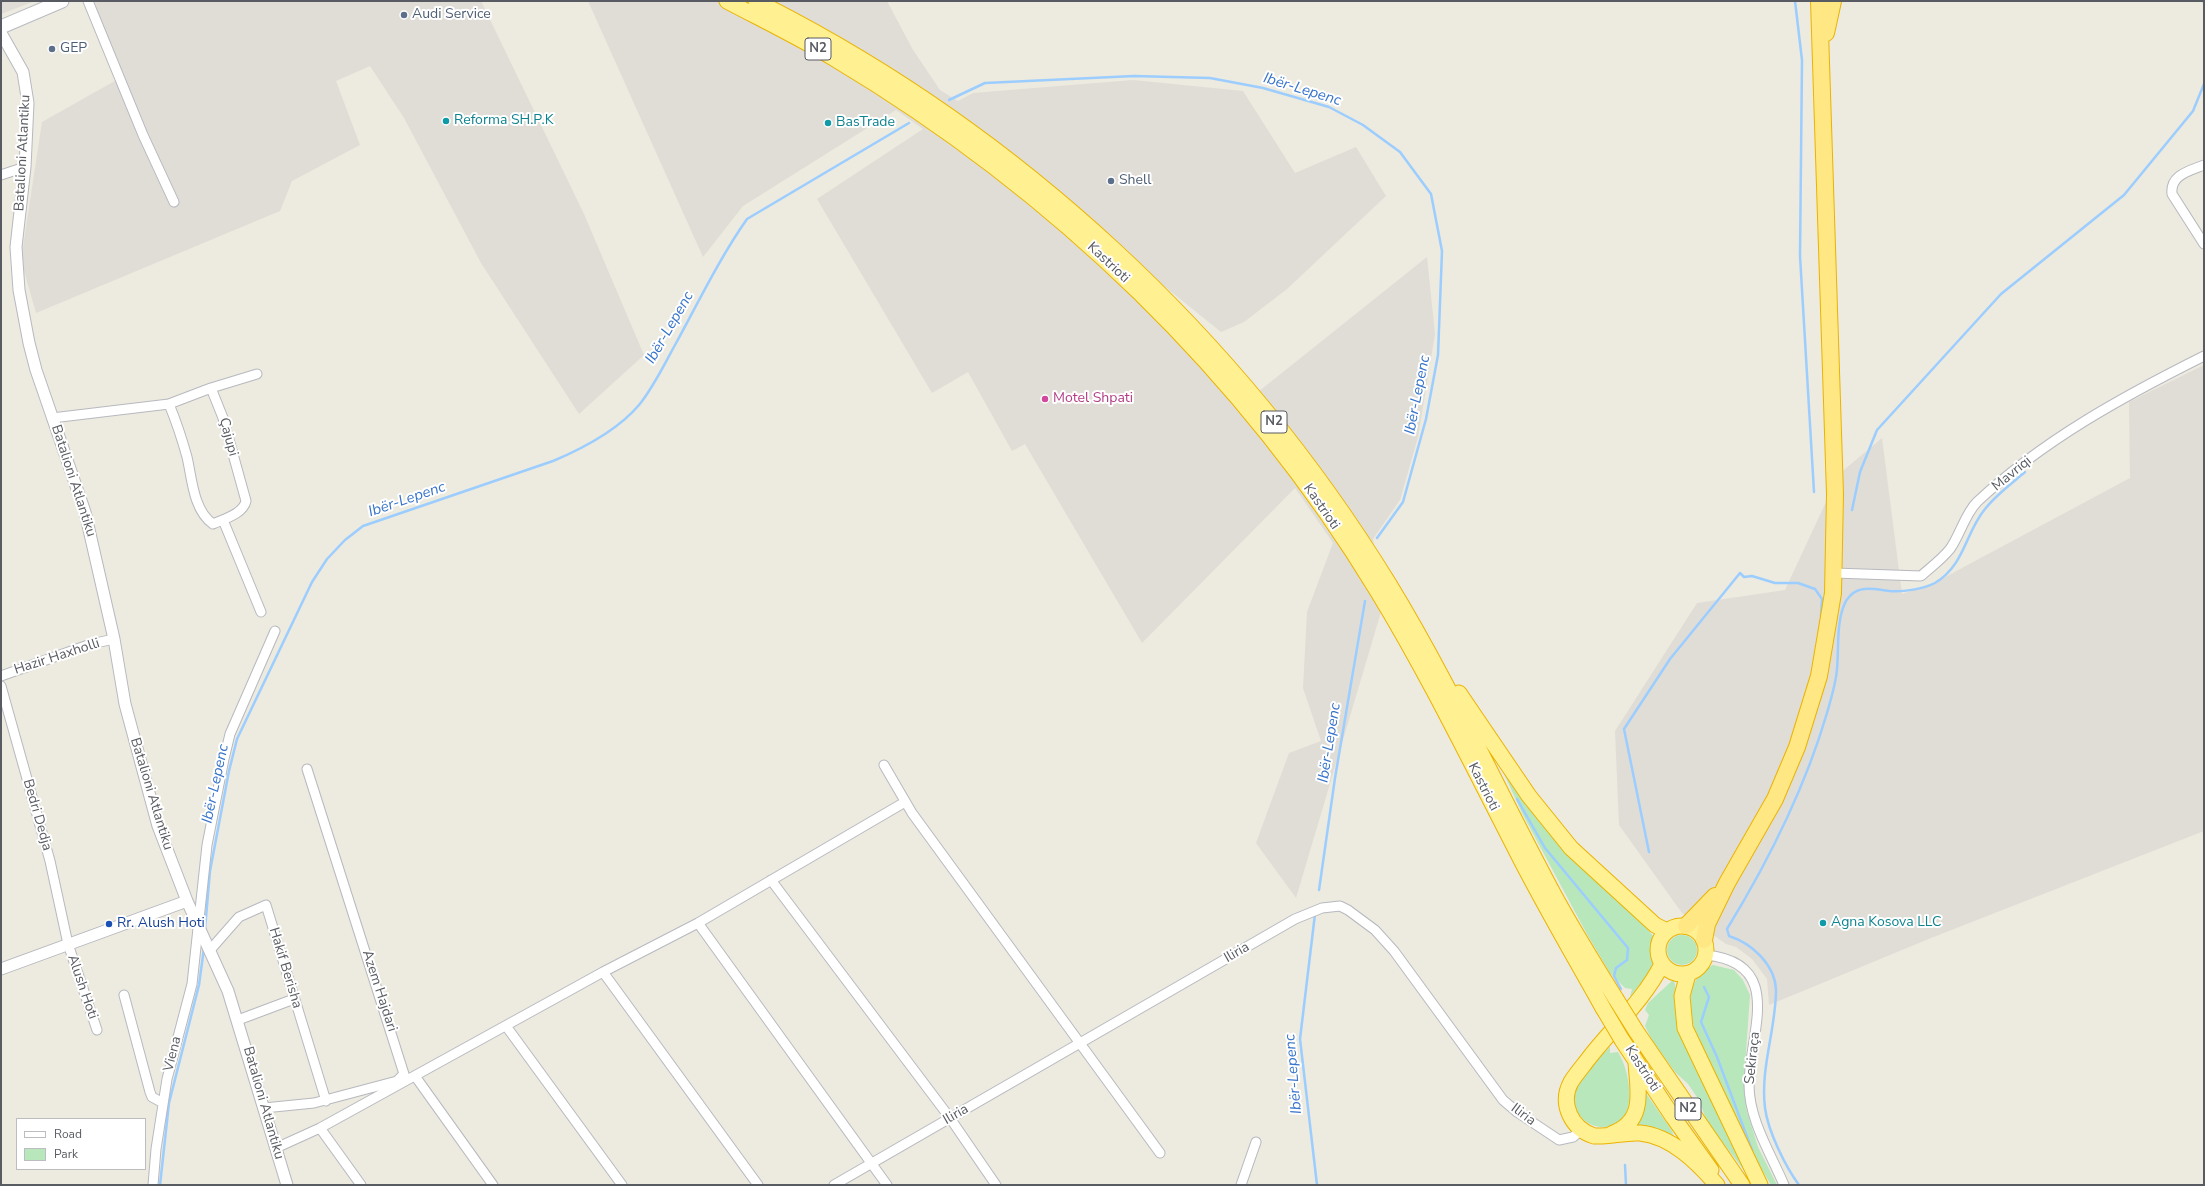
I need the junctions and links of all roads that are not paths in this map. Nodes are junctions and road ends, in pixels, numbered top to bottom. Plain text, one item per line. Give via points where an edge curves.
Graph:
1 (62, 1) edge
2 (88, 1) edge
3 (726, 1) edge
4 (756, 1) edge
5 (1811, 1) edge
6 (1819, 1) edge
7 (1833, 1) edge
8 (1, 27) edge
9 (1, 33) edge
10 (1821, 56) junction
11 (2204, 165) edge
12 (25, 166) junction
13 (1, 175) edge
14 (174, 202) dead end
15 (2204, 244) edge
16 (2204, 356) edge
17 (257, 374) dead end
18 (212, 388) junction
19 (169, 404) junction
20 (52, 418) junction
21 (223, 520) junction
22 (213, 524) junction
23 (230, 536) junction
24 (1834, 572) junction
25 (261, 612) dead end
26 (1416, 629) junction
27 (275, 631) dead end
28 (114, 639) junction
29 (1, 676) edge
30 (1, 686) edge
31 (884, 765) dead end
32 (307, 769) dead end
33 (905, 802) junction
34 (772, 880) junction
35 (1727, 883) junction
36 (187, 901) junction
37 (698, 923) junction
38 (200, 926) junction
39 (1686, 926) junction
40 (1667, 931) junction
41 (68, 944) junction
42 (1705, 948) junction
43 (210, 950) junction
44 (1662, 964) junction
45 (1, 969) edge
46 (603, 972) junction
47 (1681, 974) junction
48 (124, 995) dead end
49 (294, 999) junction
50 (1637, 1002) junction
51 (1609, 1003) junction
52 (238, 1020) junction
53 (506, 1026) junction
54 (97, 1030) dead end
55 (1080, 1043) junction
56 (1636, 1060) junction
57 (415, 1076) junction
58 (326, 1100) junction
59 (163, 1103) junction
60 (264, 1108) junction
61 (950, 1118) junction
62 (320, 1128) junction
63 (1581, 1130) junction
64 (1603, 1137) junction
65 (1256, 1142) dead end
66 (276, 1148) junction
67 (1160, 1153) dead end
68 (872, 1164) junction
69 (153, 1185) edge
70 (287, 1185) edge
71 (361, 1185) edge
72 (493, 1185) edge
73 (622, 1185) edge
74 (758, 1185) edge
75 (834, 1185) edge
76 (887, 1185) edge
77 (996, 1185) edge
78 (1241, 1185) edge
79 (1717, 1185) edge
80 (1722, 1185) edge
81 (1742, 1185) edge
82 (1760, 1185) edge
83 (1784, 1185) edge

1 - 8 main road
2 - 14 street via 143,135
3 - 51 highway, Kastrioti / N2 via 832,57 906,104 1021,187 1147,300 1220,376 1292,465 1378,593 1433,688 1545,906
4 - 26 highway, Kastrioti / N2 via 839,46 951,118 1029,177 1127,262 1230,368 1298,451 1362,541
5 - 10 highway
6 - 10 highway
7 - 10 highway
9 - 12 street, Batalioni Atlantiku via 18,61 26,86 28,118
10 - 24 highway via 1835,494
11 - 15 street via 2176,178 2171,186 2172,194
12 - 13 street
12 - 20 street, Batalioni Atlantiku via 16,247 19,290 32,356
16 - 24 street, Mavriqi via 2115,402 2017,469 1976,504 1949,550 1921,576
17 - 18 street
18 - 19 street
18 - 21 street, Çajupi via 246,501 242,509
19 - 20 street
19 - 22 street via 199,505 203,515
20 - 28 street, Batalioni Atlantiku via 85,512
21 - 22 street, Çajupi
21 - 23 street
22 - 23 street
23 - 25 street
24 - 35 highway via 1827,635 1819,676 1801,734 1775,799
26 - 40 highway via 1494,747 1555,828 1590,866 1655,925
26 - 51 highway, Kastrioti / N2
27 - 38 street, Batalioni Atlantiku via 230,734 207,845
28 - 29 street, Hazir Haxholli via 91,644
28 - 36 street, Batalioni Atlantiku via 125,704 158,826
30 - 41 street, Bedri Dedja via 50,861
31 - 33 street
32 - 58 street, Azem Hajdari via 404,1071 403,1077 397,1081
33 - 34 street
33 - 55 street
34 - 37 street
34 - 61 street
35 - 39 highway
35 - 42 highway via 1707,924
36 - 38 street, Batalioni Atlantiku
36 - 41 street, Alush Hoti
37 - 46 street
37 - 68 street
38 - 43 street, Batalioni Atlantiku
38 - 59 street, Viena via 192,984 173,1052
39 - 40 highway
39 - 42 highway via 1693,929
40 - 44 highway via 1662,936 1658,950
41 - 45 street, Alush Hoti
41 - 54 street, Alush Hoti
42 - 47 highway via 1699,967
42 - 83 street, Sekiraça via 1743,967 1757,992 1758,1013 1749,1085 1753,1114
43 - 49 street, Hakif Berisha via 239,917 266,905
43 - 52 street, Batalioni Atlantiku
44 - 47 highway
44 - 50 highway
46 - 53 street
46 - 74 street
47 - 50 highway via 1664,980
47 - 82 highway via 1685,1028
48 - 59 street via 150,1092 152,1097
49 - 52 street
49 - 58 street, Hakif Berisha
50 - 63 highway via 1570,1083 1567,1109
51 - 56 highway, Kastrioti / N2, bridge via 1622,1040
51 - 81 highway, Kastrioti / N2, bridge via 1636,1032
52 - 60 street, Batalioni Atlantiku
53 - 57 street
53 - 73 street
55 - 61 street, Iliria
55 - 63 street, Iliria via 1308,913 1329,906 1340,906 1374,930 1394,951 1504,1100 1517,1112 1559,1140 1572,1137
55 - 67 street
56 - 64 highway via 1638,1109 1623,1127
56 - 80 highway, Kastrioti / N2 via 1673,1118
57 - 62 street
57 - 72 street
58 - 60 street, Azem Hajdari
59 - 69 street, Viena
60 - 66 street, Batalioni Atlantiku
61 - 68 street, Iliria
61 - 77 street
62 - 66 street
62 - 71 street
63 - 64 highway
64 - 79 highway via 1639,1133 1659,1136 1674,1144
65 - 78 street
66 - 70 street, Batalioni Atlantiku
68 - 75 street, Iliria
68 - 76 street

